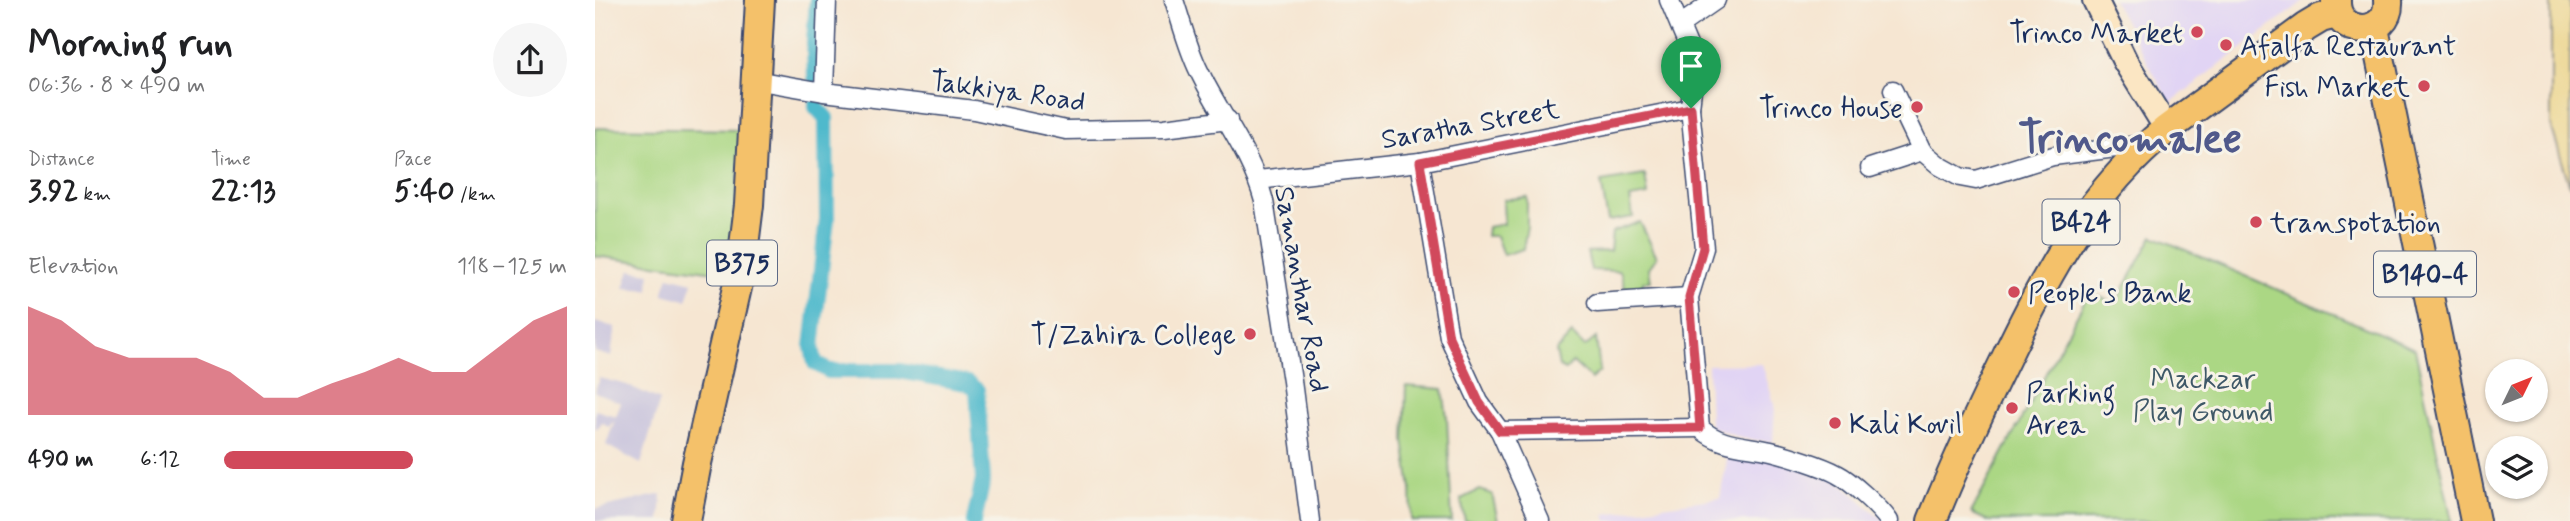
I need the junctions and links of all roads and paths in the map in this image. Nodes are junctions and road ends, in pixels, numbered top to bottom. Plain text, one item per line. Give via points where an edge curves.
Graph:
1 (761, 0) edge
2 (827, 0) edge
3 (1174, 0) edge
4 (1669, 0) edge
5 (1716, 0) edge
6 (2095, 0) edge
7 (2388, 0) edge
8 (2335, 4) edge
9 (1680, 25) junction
10 (2374, 28) junction
11 (755, 80) junction
12 (1893, 90) dead end
13 (824, 92) junction
14 (1691, 108) junction
15 (1227, 120) junction
16 (2157, 136) junction
17 (1921, 150) junction
18 (1420, 162) junction
19 (1870, 168) dead end
20 (1258, 180) junction
21 (1689, 297) junction
22 (1597, 303) dead end
23 (1700, 428) junction
24 (1500, 431) junction
25 (686, 521) edge
26 (1310, 521) edge
27 (1540, 521) edge
28 (1889, 521) edge
29 (1932, 521) edge
30 (2475, 521) edge

1 - 11 main road, B375
2 - 13 street
3 - 15 street, Samanthar Road via 1199,72
4 - 9 street
5 - 9 street
6 - 16 main road
7 - 10 main road via 2386,15
8 - 10 main road via 2349,27
8 - 16 main road, B424
9 - 14 street via 1695,62
10 - 30 main road, B140-4
11 - 13 street, Takkiya Road
11 - 25 main road, B375 via 741,270
12 - 17 street
13 - 15 street, Takkiya Road via 974,110 1066,130 1164,128
14 - 18 street, Saratha Street
14 - 21 street via 1703,248
15 - 20 street, Samanthar Road
16 - 17 street via 2053,156 1976,180 1960,177
16 - 29 main road, B424 via 2098,199 2045,280
17 - 19 street
18 - 20 street, Saratha Street
18 - 24 street via 1449,337 1479,402
20 - 26 street, Samanthar Road via 1269,227
21 - 22 street
21 - 23 street
23 - 24 street
23 - 28 street via 1726,444 1771,451 1837,474
24 - 27 street

